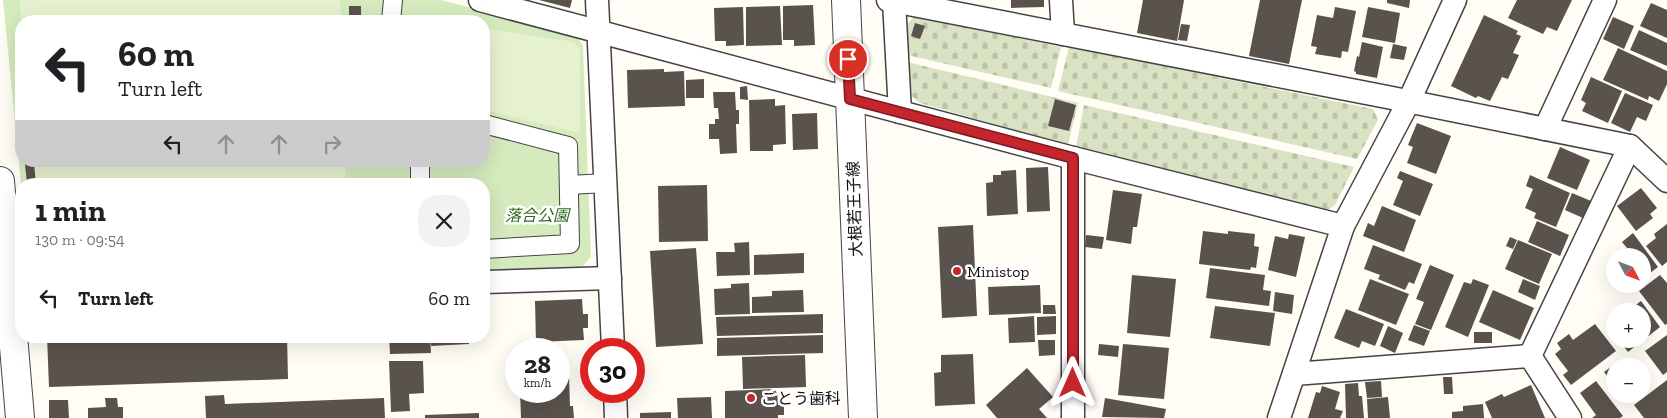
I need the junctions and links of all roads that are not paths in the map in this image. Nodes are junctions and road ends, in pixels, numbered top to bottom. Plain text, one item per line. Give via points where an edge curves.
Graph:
1 (393, 0) edge
2 (480, 0) edge
3 (597, 0) edge
4 (846, 0) edge
5 (1061, 0) edge
6 (1455, 0) edge
7 (1606, 0) edge
8 (891, 1) edge
9 (392, 15) edge
10 (599, 32) junction
11 (1063, 34) junction
12 (850, 99) junction
13 (1409, 101) junction
14 (900, 112) junction
15 (490, 126) edge
16 (1545, 128) junction
17 (1630, 146) junction
18 (1073, 158) junction
19 (0, 180) edge
20 (1667, 181) edge
21 (606, 183) junction
22 (569, 185) junction
23 (1342, 226) junction
24 (490, 248) edge
25 (610, 278) junction
26 (490, 282) edge
27 (15, 289) edge
28 (613, 338) edge
29 (18, 343) edge
30 (1530, 356) junction
31 (1294, 374) junction
32 (615, 403) edge
33 (20, 418) edge
34 (616, 418) edge
35 (863, 418) edge
36 (1073, 418) edge
37 (1279, 418) edge
38 (1570, 418) edge

1 - 9 street
2 - 10 street
3 - 10 street
4 - 12 street, 大根若王子線
5 - 11 street
6 - 13 street
7 - 16 street
8 - 11 street
8 - 14 street
10 - 12 street
10 - 21 street
11 - 13 street
12 - 14 street
12 - 35 street, 大根若王子線
13 - 16 street
13 - 23 street
14 - 18 street
15 - 22 street via 568,146
16 - 17 street
17 - 20 street
17 - 30 street
18 - 23 street
18 - 36 street
19 - 27 street
21 - 22 street
21 - 25 street
22 - 24 street via 570,244
23 - 31 street
25 - 26 street
25 - 28 street
29 - 33 street
30 - 31 street
30 - 38 street
31 - 37 street
32 - 34 street

